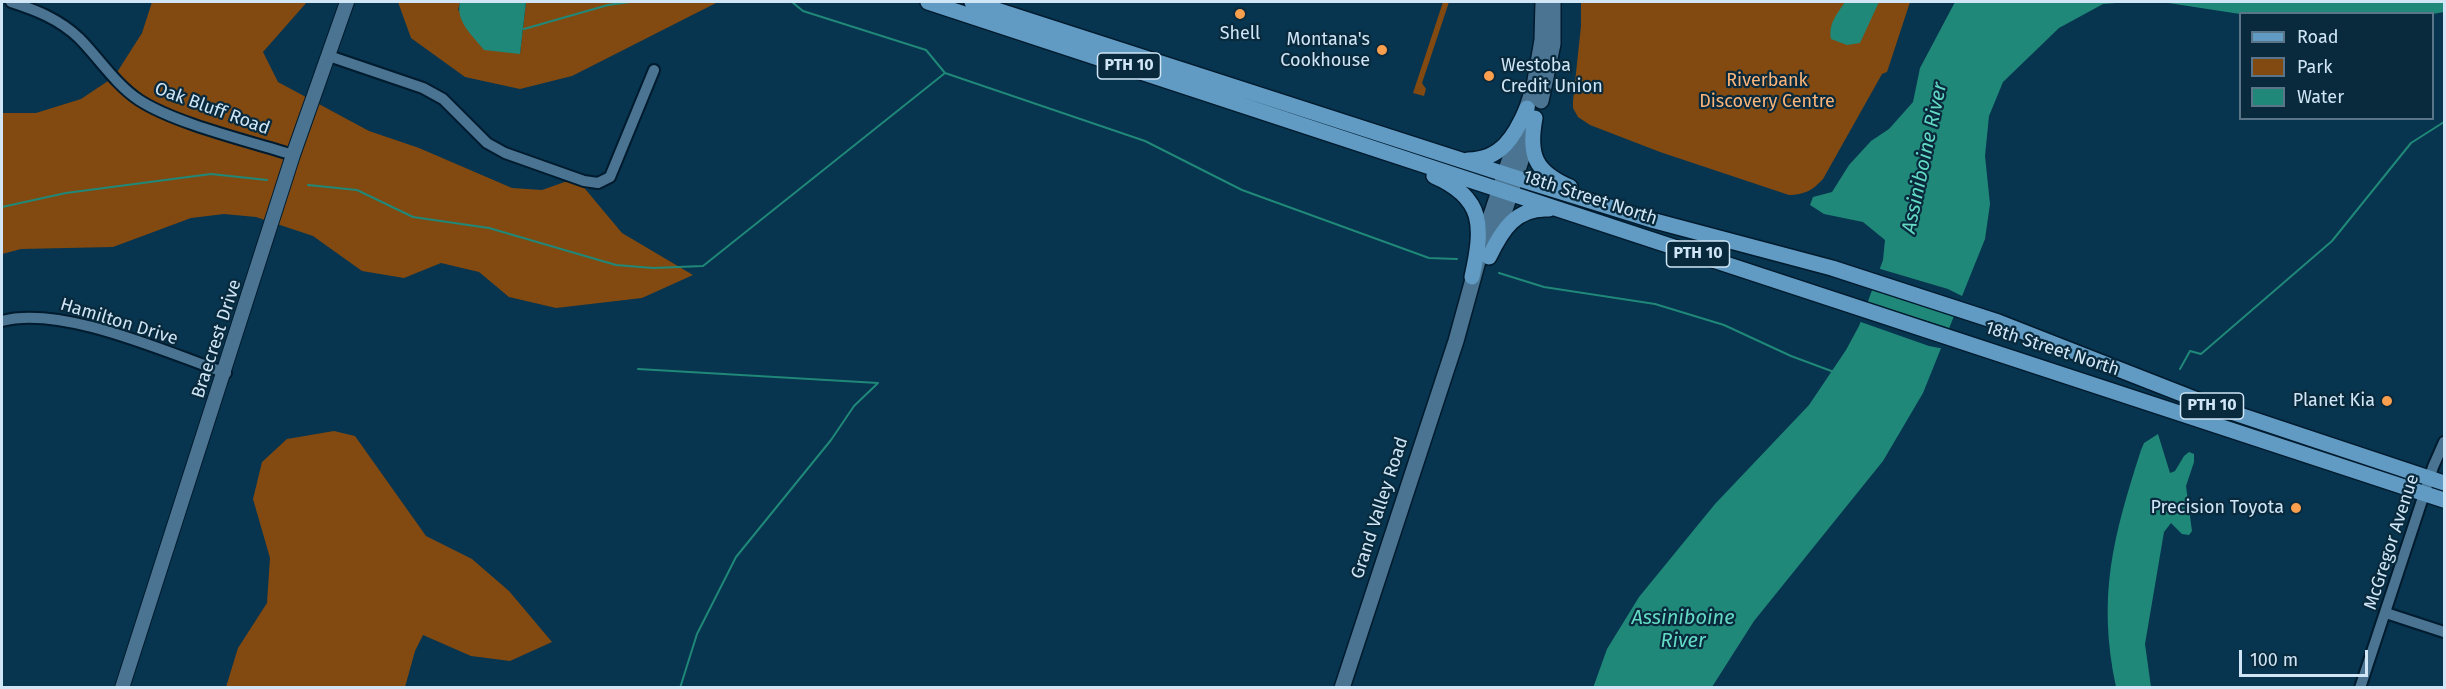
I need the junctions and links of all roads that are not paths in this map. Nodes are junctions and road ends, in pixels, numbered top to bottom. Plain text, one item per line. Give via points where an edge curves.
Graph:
1 (11, 2) edge
2 (347, 2) edge
3 (928, 2) edge
4 (972, 2) edge
5 (1543, 2) edge
6 (1553, 2) edge
7 (329, 56) junction
8 (654, 70) dead end
9 (1531, 113) junction
10 (1328, 134) junction
11 (293, 155) junction
12 (1447, 156) junction
13 (1508, 184) junction
14 (1574, 213) junction
15 (1634, 214) junction
16 (1489, 257) junction
17 (1472, 276) junction
18 (2, 321) edge
19 (1456, 341) junction
20 (226, 373) junction
21 (2445, 442) edge
22 (2437, 481) edge
23 (2425, 494) junction
24 (2445, 500) edge
25 (2386, 613) junction
26 (2445, 632) edge
27 (123, 687) edge
28 (1342, 687) edge
29 (2360, 687) edge

1 - 11 street, Oak Bluff Road via 57,20 138,100 164,113
2 - 7 street, Braecrest Drive
3 - 10 main road, 18th Street North / PTH 10
4 - 12 main road, 18th Street North / PTH 10
5 - 9 main road via 1540,59
6 - 9 main road via 1551,57
7 - 8 street via 423,88 442,99 487,143 505,153 598,183 610,177
7 - 11 street, Braecrest Drive
9 - 12 main road via 1497,152 1469,160
9 - 13 main road
9 - 15 main road via 1533,151 1545,173
10 - 13 main road, 18th Street North / PTH 10
10 - 17 main road via 1461,191 1475,209 1478,221
11 - 20 street, Braecrest Drive
12 - 13 main road, 18th Street North / PTH 10
13 - 14 main road, 18th Street North / PTH 10
13 - 15 main road, 18th Street North / PTH 10
13 - 16 main road, Grand Valley Road
13 - 17 main road, Grand Valley Road
14 - 16 main road via 1545,209 1520,215 1505,228
14 - 23 main road, 18th Street North / PTH 10
15 - 22 main road, 18th Street North / PTH 10 via 1832,268 1998,322 2228,411
16 - 19 main road, Grand Valley Road
17 - 19 main road, Grand Valley Road
18 - 20 street, Hamilton Drive via 44,316 93,328
19 - 28 main road, Grand Valley Road
20 - 27 street, Braecrest Drive
21 - 22 street, McGregor Avenue
22 - 23 street, McGregor Avenue
23 - 24 main road, 18th Street North / PTH 10
23 - 25 street, McGregor Avenue
25 - 26 street
25 - 29 street, McGregor Avenue

